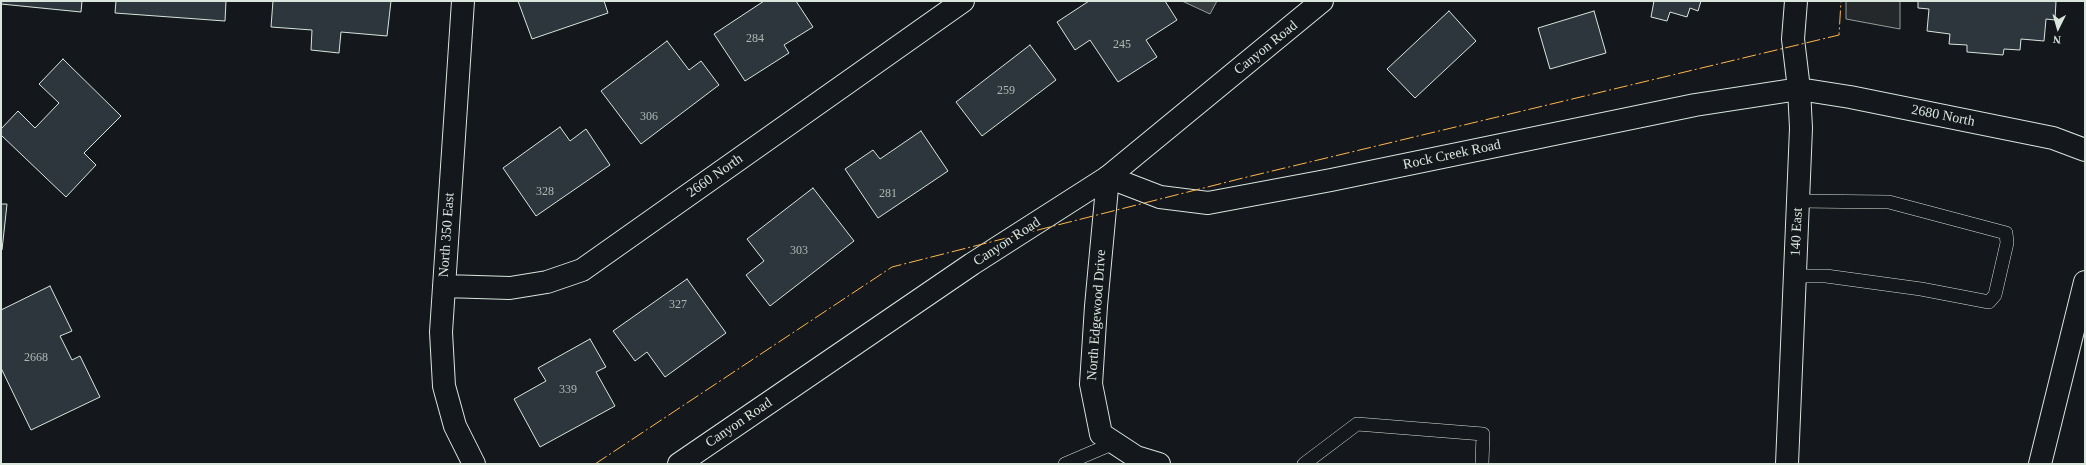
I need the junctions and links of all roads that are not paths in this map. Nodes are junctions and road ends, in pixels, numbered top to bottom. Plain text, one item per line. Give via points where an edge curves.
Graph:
1 (463, 1) edge
2 (963, 1) edge
3 (1322, 1) edge
4 (1796, 1) edge
5 (1799, 89) junction
6 (2085, 150) edge
7 (1108, 177) junction
8 (1798, 201) junction
9 (1795, 276) junction
10 (2085, 282) edge
11 (444, 286) junction
12 (1114, 443) junction
13 (474, 464) edge
14 (679, 464) edge
15 (1065, 464) edge
16 (1159, 464) edge
17 (1304, 464) edge
18 (1482, 464) edge
19 (1787, 464) edge
20 (2040, 464) edge

1 - 11 main road, North 350 East
2 - 11 main road, 2660 North via 582,270 547,282 510,288
3 - 7 main road, Canyon Road
4 - 5 main road, 140 East via 1793,39
5 - 6 main road, 2680 North via 2053,138
5 - 7 main road, Rock Creek Road via 1695,105 1208,203 1160,197
5 - 8 main road, 140 East via 1801,128
7 - 12 main road, North Edgewood Drive via 1091,384 1101,434
7 - 14 main road, Canyon Road via 965,269
8 - 9 main road, 140 East
8 - 9 lane via 1890,202 2006,233 2007,243 1995,295 1989,302 1921,289 1826,276
9 - 19 main road, 140 East
10 - 20 main road
11 - 13 main road, North 350 East via 441,332 444,386 455,426
12 - 15 lane
12 - 16 main road, North Edgewood Drive via 1136,457
17 - 18 lane via 1357,424 1483,434

